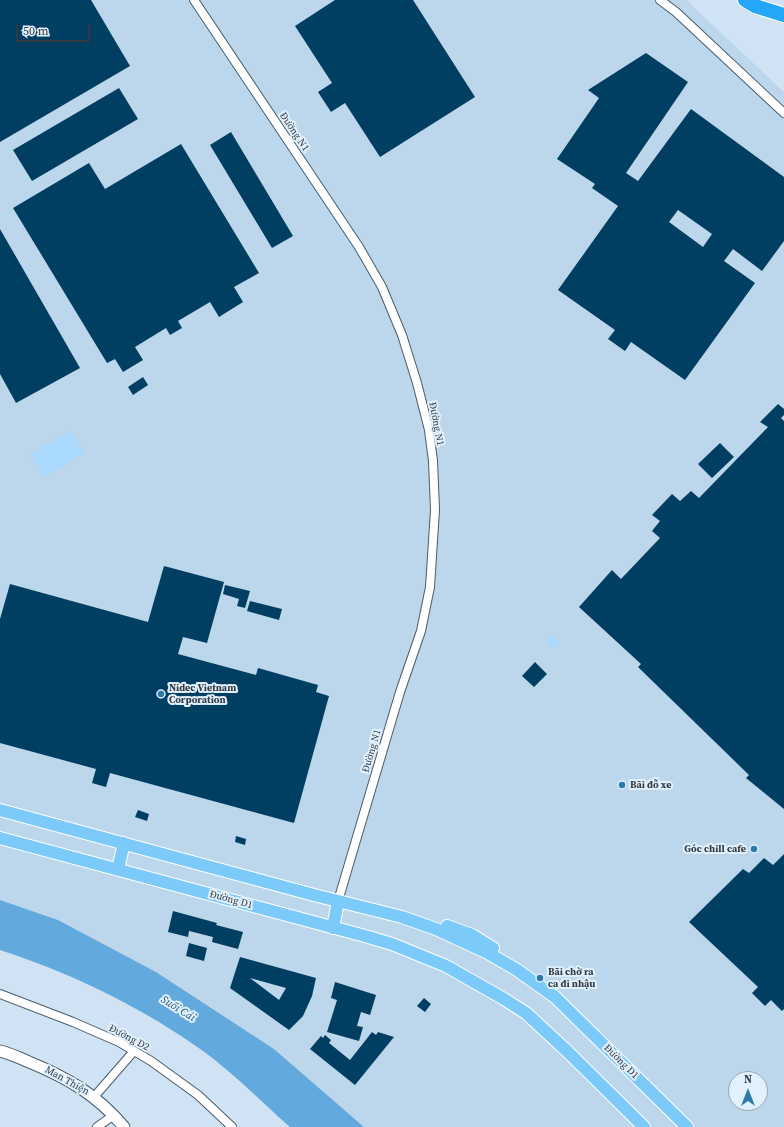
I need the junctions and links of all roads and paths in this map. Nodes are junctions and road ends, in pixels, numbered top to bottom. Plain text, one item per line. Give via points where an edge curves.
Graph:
1 (194, 0) edge
2 (660, 0) edge
3 (745, 0) edge
4 (771, 0) edge
5 (784, 15) edge
6 (784, 113) edge
7 (0, 803) edge
8 (0, 810) edge
9 (91, 834) junction
10 (0, 838) edge
11 (124, 844) junction
12 (118, 869) junction
13 (338, 901) junction
14 (333, 928) junction
15 (0, 994) edge
16 (0, 1051) edge
17 (134, 1051) junction
18 (94, 1096) junction
19 (114, 1115) junction
20 (97, 1127) edge
21 (124, 1127) edge
22 (232, 1127) edge
23 (644, 1127) edge
24 (687, 1127) edge

1 - 13 street, Đường N1 via 359,247 382,287 402,335 429,430 435,510 430,587 421,631 400,692
2 - 6 street
3 - 5 highway via 755,6
4 - 5 highway
7 - 9 main road, Đường D1 via 79,823
8 - 9 main road, Đường D1
9 - 11 main road, Đường D1
10 - 12 main road, Đường D1
11 - 12 main road
11 - 13 main road, Đường D1
12 - 14 main road, Đường D1
13 - 14 main road
13 - 24 main road, Đường D1 via 402,917 436,929 488,953 517,970 556,997
14 - 23 main road, Đường D1 via 392,944 446,966 526,1013
15 - 17 street, Đường D2 via 73,1022
16 - 18 street, Man Thiện via 54,1073
17 - 18 street
17 - 22 street, Đường D2 via 198,1095
18 - 19 street, Man Thiện
19 - 20 street
19 - 21 street, Man Thiện

